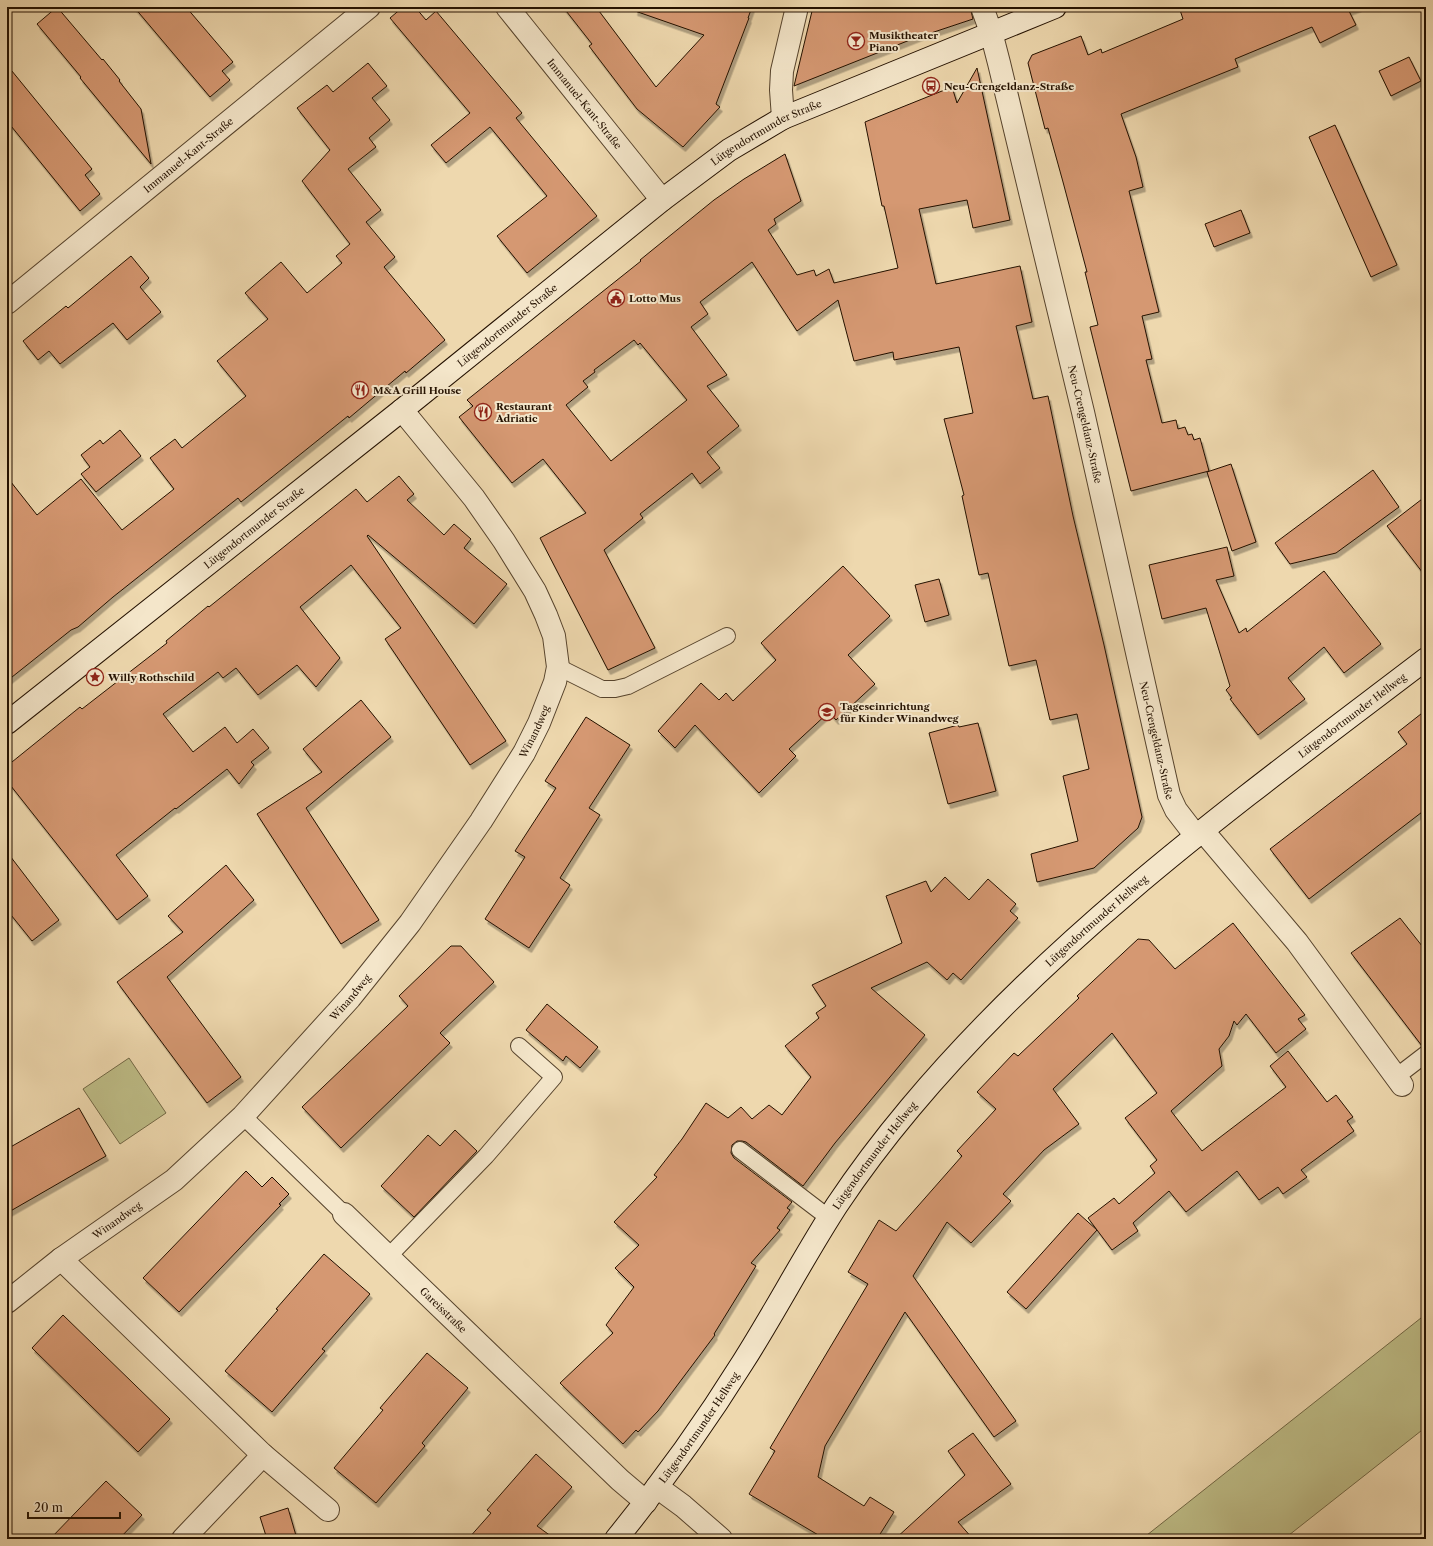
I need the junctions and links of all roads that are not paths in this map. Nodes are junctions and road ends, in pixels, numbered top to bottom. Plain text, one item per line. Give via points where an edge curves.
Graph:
1 (368, 7) edge
2 (507, 7) edge
3 (797, 7) edge
4 (982, 7) edge
5 (1055, 7) edge
6 (992, 32) junction
7 (783, 118) junction
8 (662, 200) junction
9 (7, 303) edge
10 (402, 410) junction
11 (727, 636) dead end
12 (1426, 659) edge
13 (558, 667) junction
14 (7, 723) edge
15 (1200, 833) junction
16 (519, 1046) dead end
17 (1426, 1054) edge
18 (1399, 1081) joint
19 (243, 1116) junction
20 (740, 1150) dead end
21 (344, 1214) joint
22 (830, 1218) junction
23 (388, 1257) junction
24 (61, 1260) junction
25 (7, 1302) edge
26 (263, 1455) junction
27 (652, 1495) junction
28 (328, 1510) dead end
29 (183, 1539) edge
30 (616, 1539) edge
31 (721, 1539) edge

1 - 9 street, Immanuel-Kant-Straße
2 - 8 street, Immanuel-Kant-Straße
3 - 7 street via 782,71
4 - 6 street, Neu-Crengeldanz-Straße
5 - 6 street, Lütgendortmunder Straße
6 - 7 street, Lütgendortmunder Straße
6 - 15 street, Neu-Crengeldanz-Straße via 1169,795 1176,810
7 - 8 street, Lütgendortmunder Straße via 722,154
8 - 10 street, Lütgendortmunder Straße
10 - 13 street, Winandweg via 474,498 535,591 554,636
10 - 14 street, Lütgendortmunder Straße
11 - 13 lane via 628,686 615,689 602,689
12 - 15 street, Lütgendortmunder Hellweg via 1268,778
13 - 19 street, Winandweg via 550,698 524,753 451,865 410,923 350,998
15 - 18 street via 1297,942
15 - 22 street, Lütgendortmunder Hellweg via 1079,935 1001,1008 908,1110
16 - 23 lane via 554,1078 486,1156
17 - 18 lane
19 - 21 lane, Gareisstraße
19 - 24 street, Winandweg via 174,1180
20 - 22 lane
21 - 23 street, Gareisstraße
22 - 27 street, Lütgendortmunder Hellweg via 744,1362
23 - 27 street, Gareisstraße via 609,1469
24 - 25 street, Winandweg
24 - 26 street
26 - 28 street
26 - 29 street
27 - 30 street, Lütgendortmunder Hellweg
27 - 31 street, Gareisstraße via 683,1506

